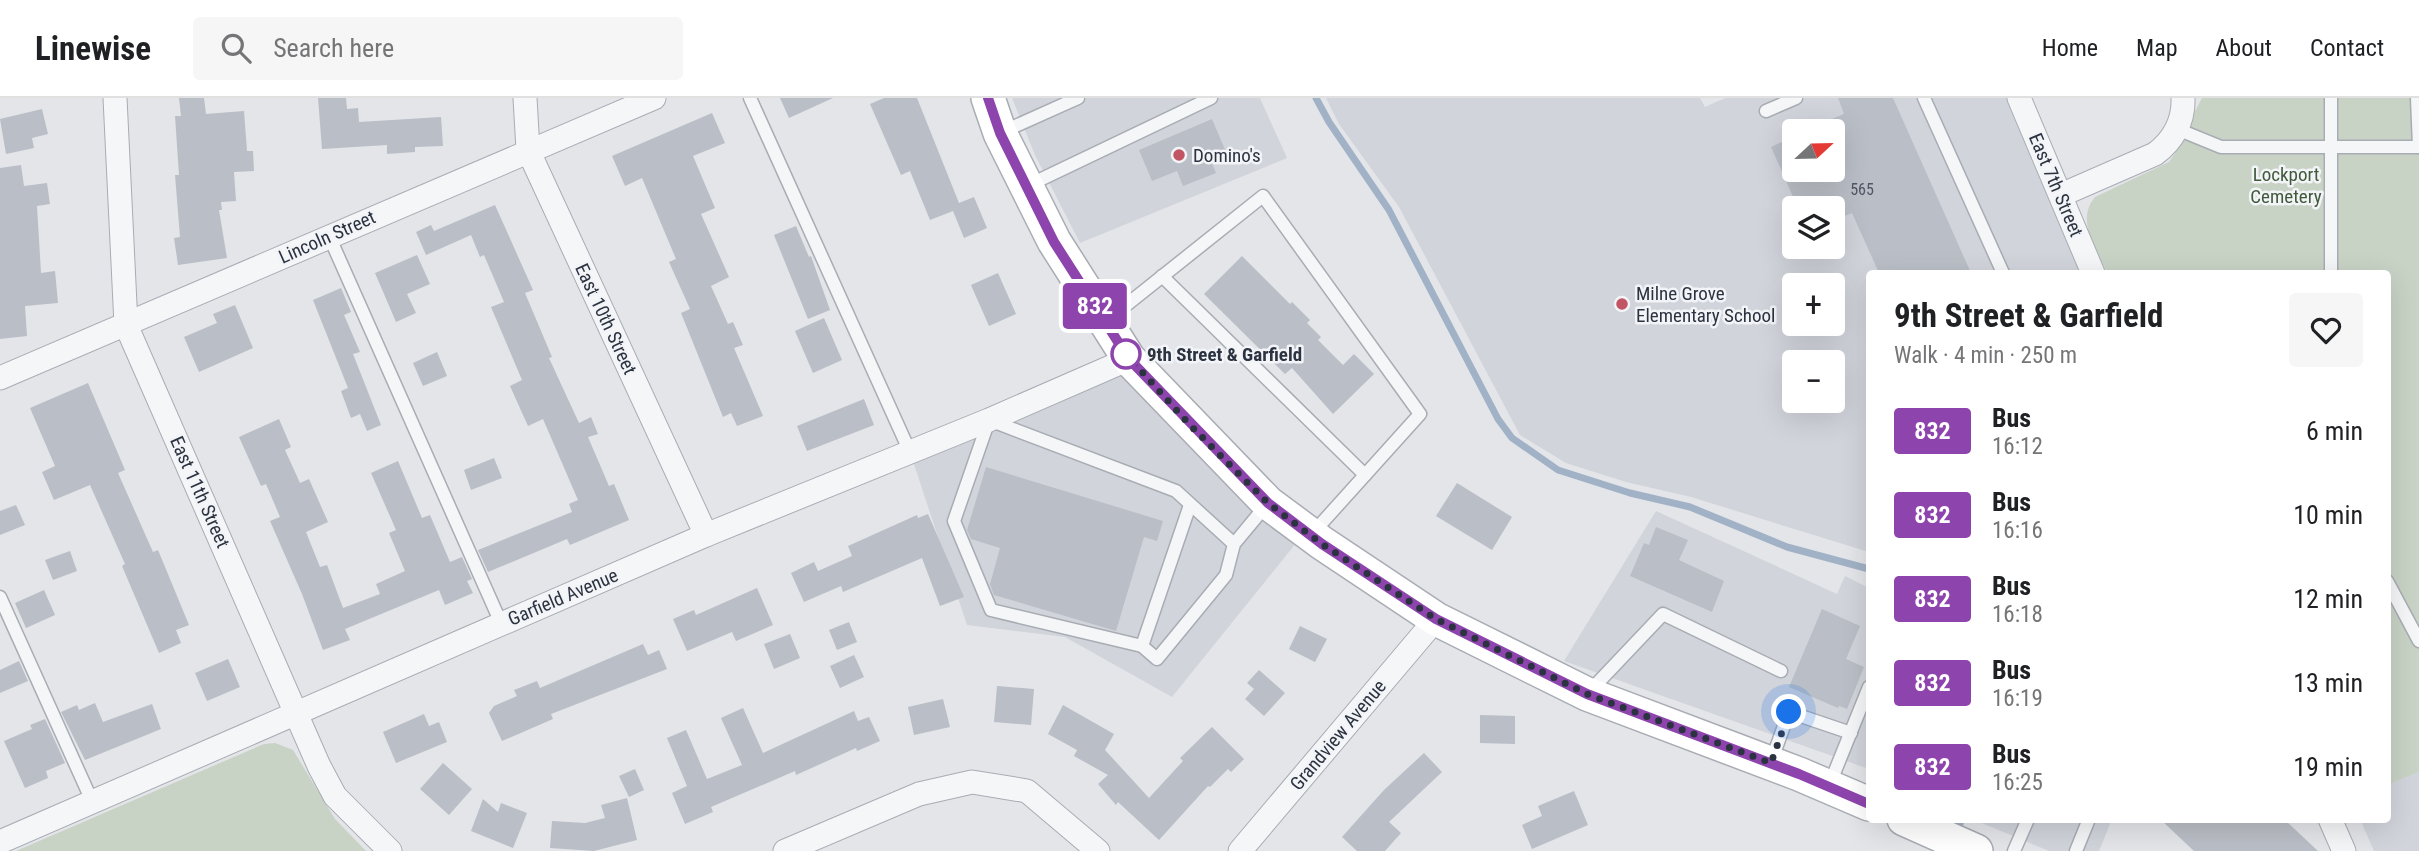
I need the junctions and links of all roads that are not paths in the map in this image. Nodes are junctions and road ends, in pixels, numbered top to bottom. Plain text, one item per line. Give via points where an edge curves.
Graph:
1 (115, 98) edge
2 (525, 98) edge
3 (654, 98) edge
4 (750, 98) edge
5 (988, 98) edge
6 (1078, 98) edge
7 (1211, 98) edge
8 (1796, 98) edge
9 (1924, 98) edge
10 (2019, 98) edge
11 (2183, 98) edge
12 (2331, 98) edge
13 (2417, 98) edge
14 (1766, 111) dead end
15 (2177, 129) junction
16 (1000, 133) junction
17 (2332, 146) junction
18 (2419, 147) edge
19 (528, 150) junction
20 (1027, 186) junction
21 (2061, 195) junction
22 (329, 236) junction
23 (2002, 270) edge
24 (2092, 270) edge
25 (2331, 270) edge
26 (1162, 276) junction
27 (1105, 322) junction
28 (126, 325) junction
29 (1129, 359) junction
30 (0, 378) edge
31 (989, 419) junction
32 (909, 452) junction
33 (1365, 475) junction
34 (1268, 503) junction
35 (1190, 505) junction
36 (706, 535) junction
37 (1311, 535) junction
38 (1234, 544) junction
39 (2391, 588) edge
40 (0, 597) edge
41 (1436, 619) junction
42 (501, 623) junction
43 (2419, 641) edge
44 (1142, 646) junction
45 (1781, 671) dead end
46 (1587, 694) junction
47 (1866, 695) edge
48 (296, 711) junction
49 (1851, 733) junction
50 (1771, 763) junction
51 (1829, 787) junction
52 (92, 801) junction
53 (1866, 803) edge
54 (1913, 823) edge
55 (2026, 823) edge
56 (2087, 823) edge
57 (2331, 823) edge
58 (0, 842) edge
59 (390, 851) edge
60 (785, 851) edge
61 (1098, 851) edge
62 (1240, 851) edge
63 (1976, 851) edge
64 (2014, 851) edge
65 (2076, 851) edge
66 (2344, 851) edge

1 - 28 street, East 11th Street
2 - 19 street, East 10th Street
3 - 19 street, Lincoln Street
4 - 32 lane
5 - 16 main road
6 - 16 lane
7 - 20 lane
8 - 14 lane
9 - 23 lane
10 - 21 street, East 7th Street
11 - 15 street
12 - 17 lane
13 - 18 lane
15 - 17 lane via 2221,146
15 - 21 street via 2155,154
16 - 20 main road
17 - 18 lane
17 - 25 lane
19 - 22 street, Lincoln Street
19 - 36 street, East 10th Street
20 - 27 main road via 1054,242
21 - 24 street, East 7th Street
22 - 28 street, Lincoln Street
22 - 42 lane
26 - 27 lane
26 - 33 lane
26 - 33 lane via 1263,197 1420,414
27 - 29 main road
28 - 30 street, Lincoln Street
28 - 48 street, East 11th Street
29 - 31 street, Garfield Avenue
29 - 34 main road
31 - 32 street, Garfield Avenue
31 - 35 lane via 1176,492
31 - 44 lane via 954,521 991,610
32 - 36 street, Garfield Avenue
33 - 37 lane
34 - 37 main road
34 - 38 lane
35 - 38 lane
35 - 44 lane
36 - 42 street, Garfield Avenue
37 - 41 main road
38 - 44 lane via 1226,575 1157,659
39 - 43 lane
40 - 52 lane
41 - 46 main road
41 - 62 street, Grandview Avenue
42 - 48 street, Garfield Avenue
45 - 46 lane via 1663,614
46 - 50 main road
47 - 49 lane
48 - 52 street, Garfield Avenue
48 - 59 street, East 11th Street via 335,796
49 - 50 lane via 1789,712
49 - 51 lane
50 - 51 main road
51 - 53 main road
52 - 58 street, Garfield Avenue
54 - 63 main road
55 - 64 lane
56 - 65 lane
57 - 66 street
60 - 61 street via 919,794 972,782 1027,791

